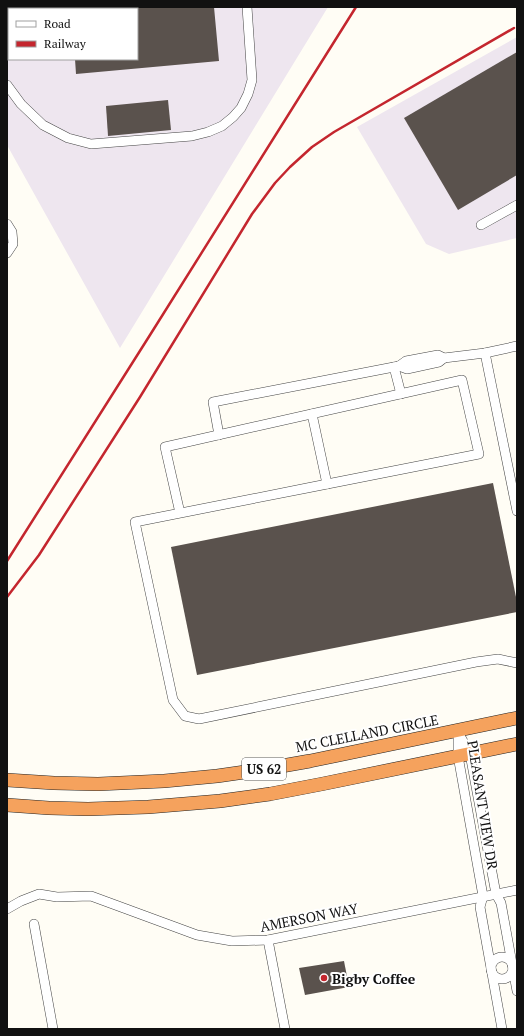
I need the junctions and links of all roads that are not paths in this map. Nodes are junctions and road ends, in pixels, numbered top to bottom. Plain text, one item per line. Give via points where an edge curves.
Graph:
1 (247, 7) edge
2 (7, 85) edge
3 (516, 207) edge
4 (7, 224) edge
5 (480, 226) dead end
6 (7, 253) edge
7 (517, 346) edge
8 (485, 353) junction
9 (397, 367) junction
10 (401, 394) junction
11 (312, 414) junction
12 (219, 434) junction
13 (327, 484) junction
14 (517, 511) edge
15 (180, 513) junction
16 (517, 662) edge
17 (517, 718) edge
18 (458, 731) junction
19 (517, 744) edge
20 (464, 755) junction
21 (7, 780) edge
22 (7, 805) edge
23 (517, 890) edge
24 (496, 894) junction
25 (483, 896) junction
26 (7, 909) edge
27 (34, 924) dead end
28 (268, 940) junction
29 (513, 966) junction
30 (492, 971) junction
31 (517, 991) edge
32 (53, 1029) edge
33 (285, 1029) edge
34 (502, 1029) edge

1 - 2 street via 252,80 248,94 233,117 222,126 208,132 192,136 91,144 68,138 43,125 21,104
3 - 5 street
4 - 6 street via 12,232 13,244
7 - 8 street
8 - 9 street via 444,358 438,355 406,361
8 - 14 street
9 - 10 street
9 - 12 street via 213,402
10 - 11 street
10 - 13 street via 462,380 479,454
11 - 12 street
11 - 13 street
12 - 15 street via 164,447
13 - 15 street
15 - 16 street via 135,522 173,700 185,716 199,719 476,662 498,659
17 - 18 highway, MC CLELLAND CIRCLE / US 62
18 - 20 street, PLEASANT VIEW DR
18 - 21 highway, MC CLELLAND CIRCLE / US 62 via 310,761 217,776 98,784
19 - 20 highway, US 62
20 - 22 highway, US 62 via 307,787 220,801 101,809
20 - 24 street, PLEASANT VIEW DR
20 - 25 street, PLEASANT VIEW DR
23 - 24 street, AMERSON WAY
24 - 25 street, AMERSON WAY
24 - 29 street, PLEASANT VIEW DR via 501,903
25 - 28 street, AMERSON WAY
25 - 30 street, PLEASANT VIEW DR via 480,907
26 - 28 street, AMERSON WAY via 39,894 57,897 91,896 197,934 232,941
27 - 32 street
28 - 33 street
29 - 30 street via 512,973 505,979 495,976
29 - 30 street via 507,959 500,958 495,961
29 - 31 street, PLEASANT VIEW DR
30 - 34 street, PLEASANT VIEW DR

